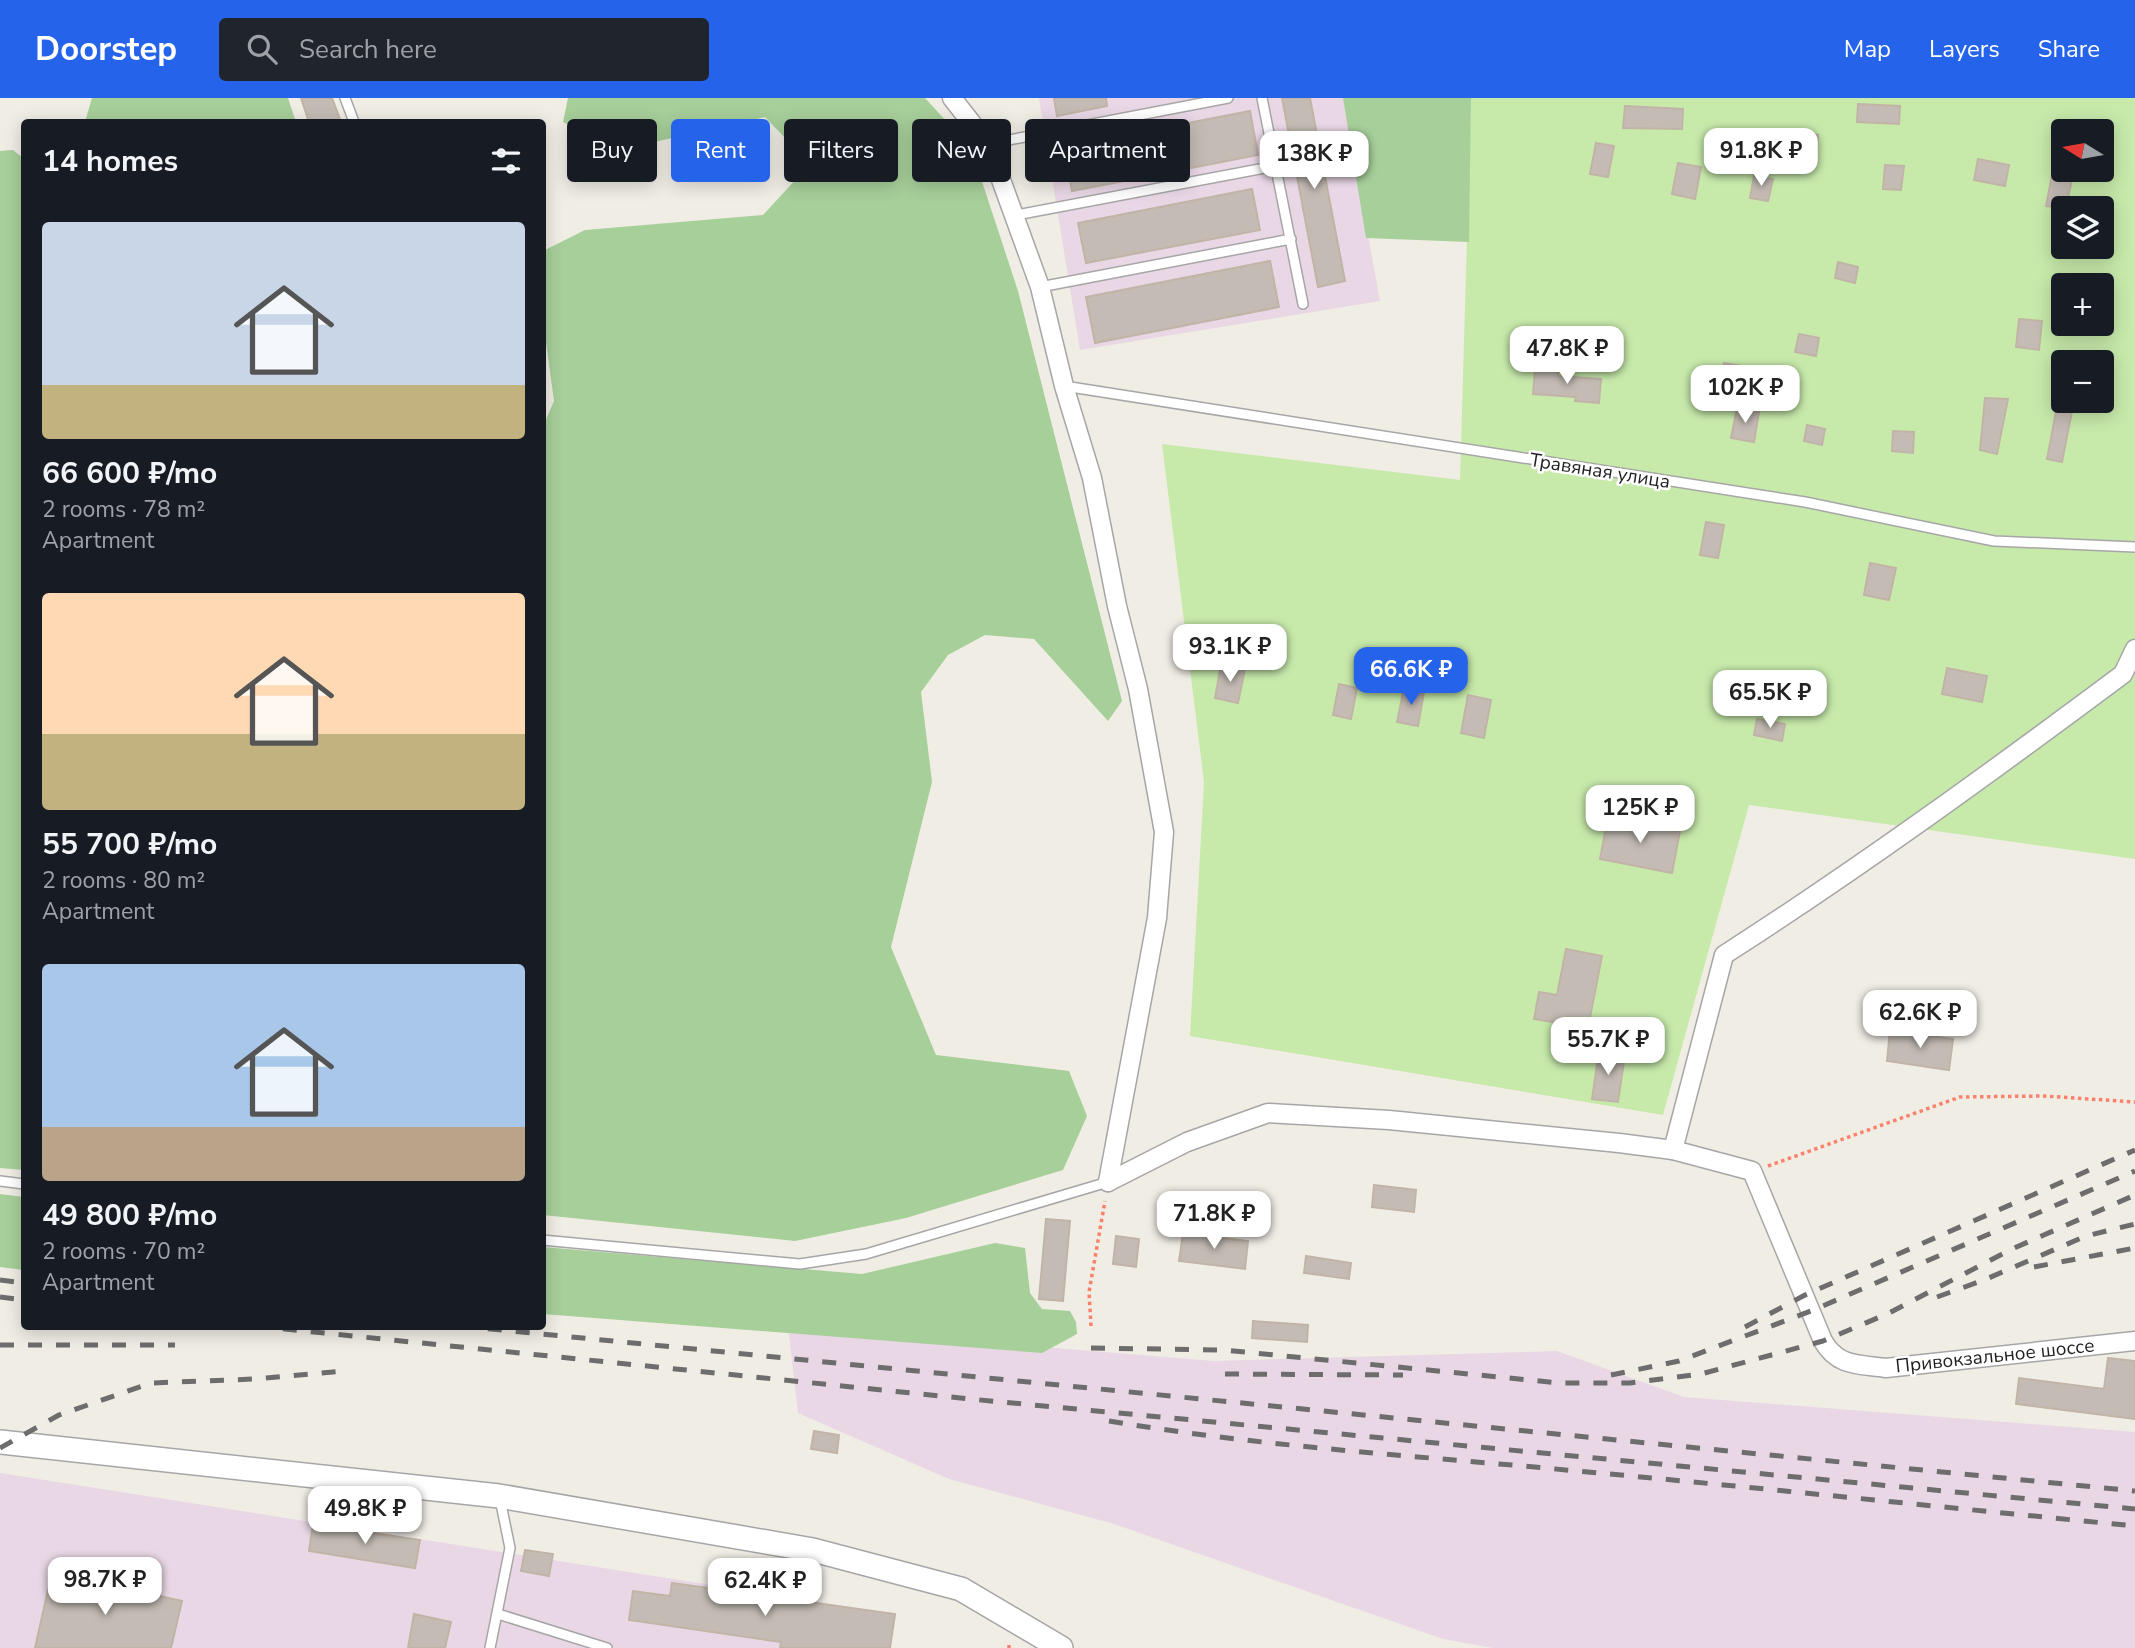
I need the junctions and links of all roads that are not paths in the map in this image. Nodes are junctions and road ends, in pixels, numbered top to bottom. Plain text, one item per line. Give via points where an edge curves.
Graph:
1 (345, 98) edge
2 (952, 98) edge
3 (1228, 98) edge
4 (1262, 98) edge
5 (353, 119) edge
6 (968, 119) edge
7 (1011, 140) edge
8 (1275, 166) junction
9 (1003, 182) edge
10 (1016, 215) junction
11 (1291, 239) junction
12 (1040, 287) junction
13 (1304, 303) dead end
14 (1064, 387) junction
15 (2135, 547) edge
16 (2135, 649) edge
17 (1673, 1150) junction
18 (0, 1181) edge
19 (1108, 1182) junction
20 (21, 1184) edge
21 (546, 1240) edge
22 (2135, 1341) edge
23 (0, 1442) edge
24 (499, 1496) junction
25 (498, 1614) junction
26 (1019, 1621) junction
27 (1015, 1647) edge
28 (490, 1648) edge
29 (607, 1648) edge
30 (1061, 1648) edge

1 - 5 lane
2 - 6 street
3 - 7 lane
4 - 8 lane
8 - 10 lane
8 - 11 lane
9 - 10 street
10 - 12 street
11 - 12 lane
11 - 13 lane
12 - 14 street
14 - 15 lane, Травяная улица via 1805,502 1994,541
14 - 19 street via 1092,478 1164,832 1157,918
16 - 17 street via 2123,674 1834,884 1724,956
17 - 19 street via 1389,1120 1268,1113 1187,1142
17 - 22 street, Привокзальное шоссе via 1752,1171 1823,1340 1832,1356 1846,1363 1886,1368
18 - 20 lane
19 - 21 lane via 866,1254 800,1264
23 - 24 street
24 - 25 lane via 510,1548
24 - 26 street via 813,1550 961,1589
25 - 28 lane
25 - 29 lane
26 - 27 street
26 - 30 street

